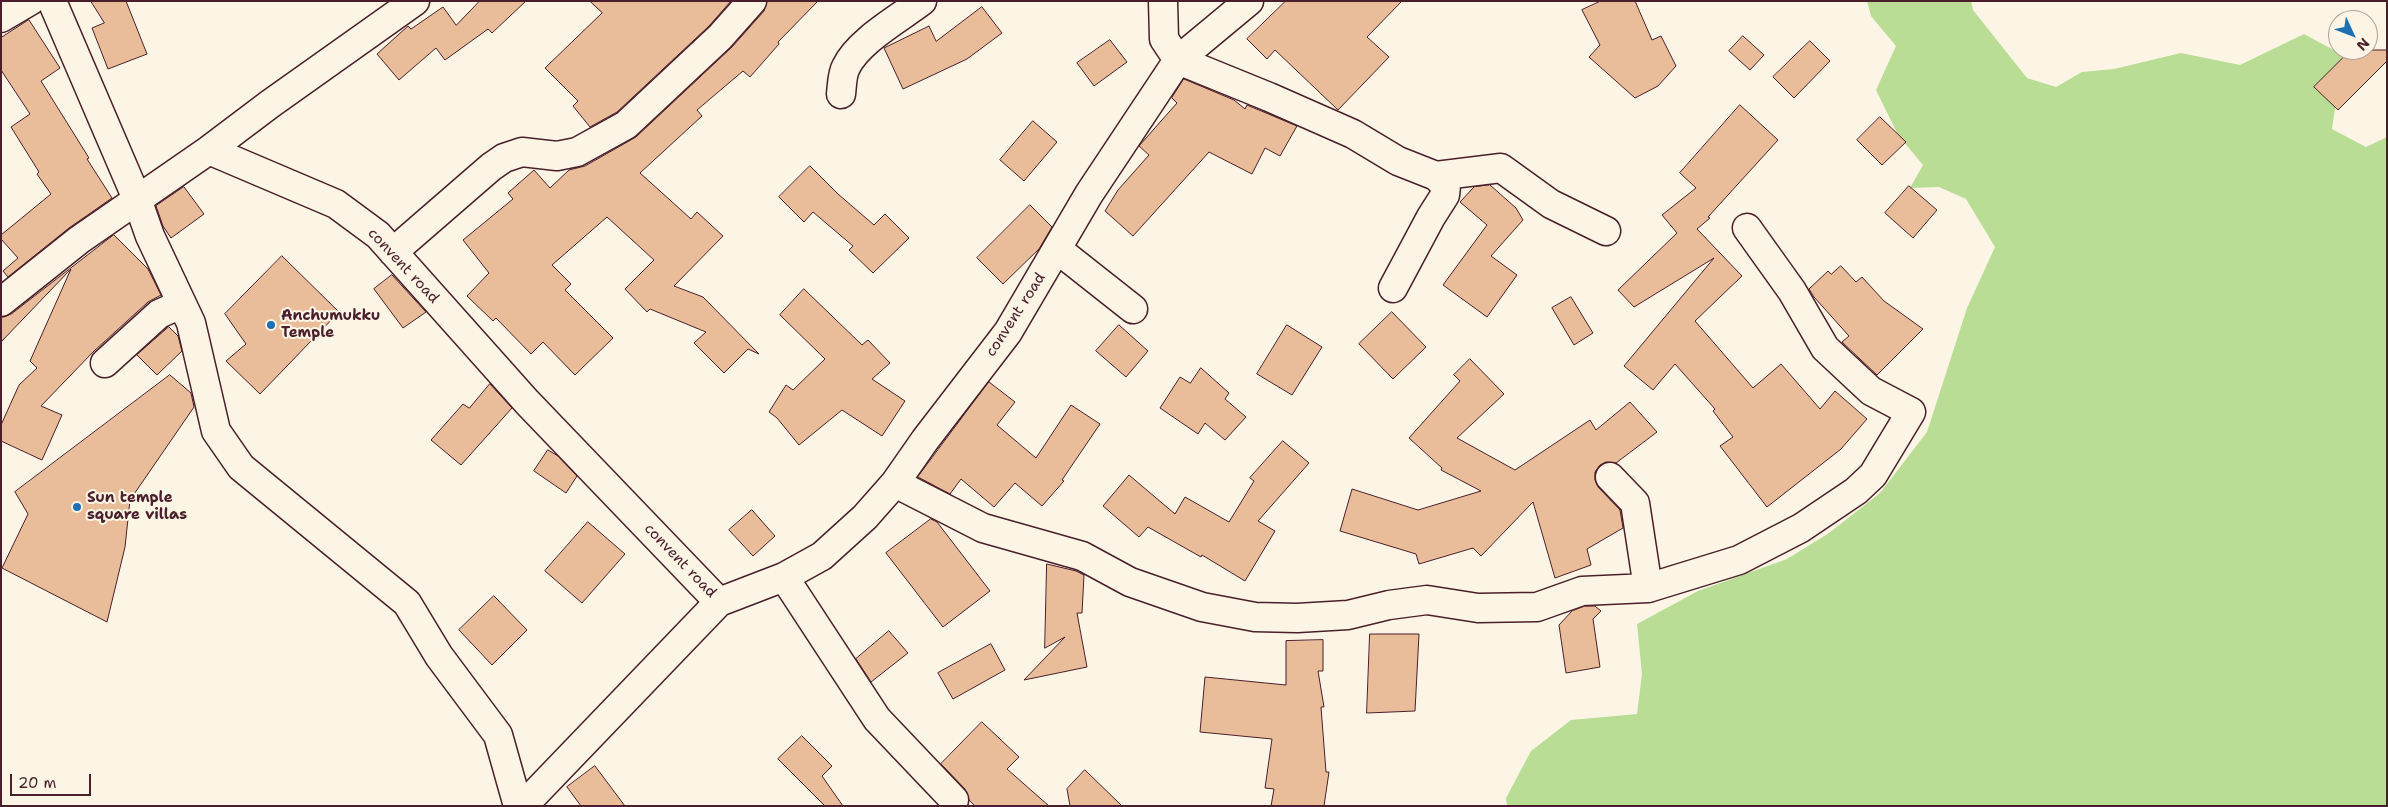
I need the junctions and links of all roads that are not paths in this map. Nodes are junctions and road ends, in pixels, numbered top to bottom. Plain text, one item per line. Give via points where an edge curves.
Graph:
1 (30, 1) edge
2 (52, 1) edge
3 (415, 1) edge
4 (752, 1) edge
5 (922, 1) edge
6 (1163, 1) edge
7 (1250, 1) edge
8 (1, 18) edge
9 (1178, 60) junction
10 (841, 94) dead end
11 (209, 150) junction
12 (1436, 176) junction
13 (138, 199) junction
14 (1747, 228) dead end
15 (1606, 231) dead end
16 (1057, 249) junction
17 (393, 252) junction
18 (1393, 288) dead end
19 (1, 302) edge
20 (181, 304) junction
21 (1133, 310) dead end
22 (105, 363) dead end
23 (1610, 477) dead end
24 (895, 484) junction
25 (784, 577) junction
26 (1648, 588) junction
27 (719, 602) junction
28 (954, 800) dead end
29 (518, 806) edge
30 (523, 806) edge

1 - 8 street
2 - 13 street
3 - 11 street
4 - 17 street via 720,37 626,125 577,152 557,156 522,152 504,158
5 - 10 street via 856,54 845,67
6 - 9 street via 1164,39
7 - 9 street, convent road
9 - 12 street via 1353,134 1398,161
9 - 16 street, convent road via 1089,194
11 - 13 street
11 - 17 street, convent road via 336,204 378,235
12 - 15 street via 1501,168 1551,204
12 - 18 street via 1446,186 1445,195
13 - 19 street via 79,240
13 - 20 street via 150,236
14 - 26 street via 1792,292 1825,348 1871,391 1911,412 1873,475 1856,491 1801,528 1739,560
16 - 21 street
16 - 24 street, convent road via 1008,332
17 - 27 street, convent road via 527,402
20 - 22 street via 159,314
20 - 29 street via 191,323 216,431 241,467 407,602 438,656 498,735
23 - 26 street via 1635,503
24 - 25 street, convent road via 822,556
24 - 26 street via 984,528 1082,556 1130,582 1202,607 1255,617 1348,616 1389,605 1427,600 1478,608 1537,607 1582,591
25 - 27 street, convent road
25 - 28 street via 877,719
27 - 30 street

